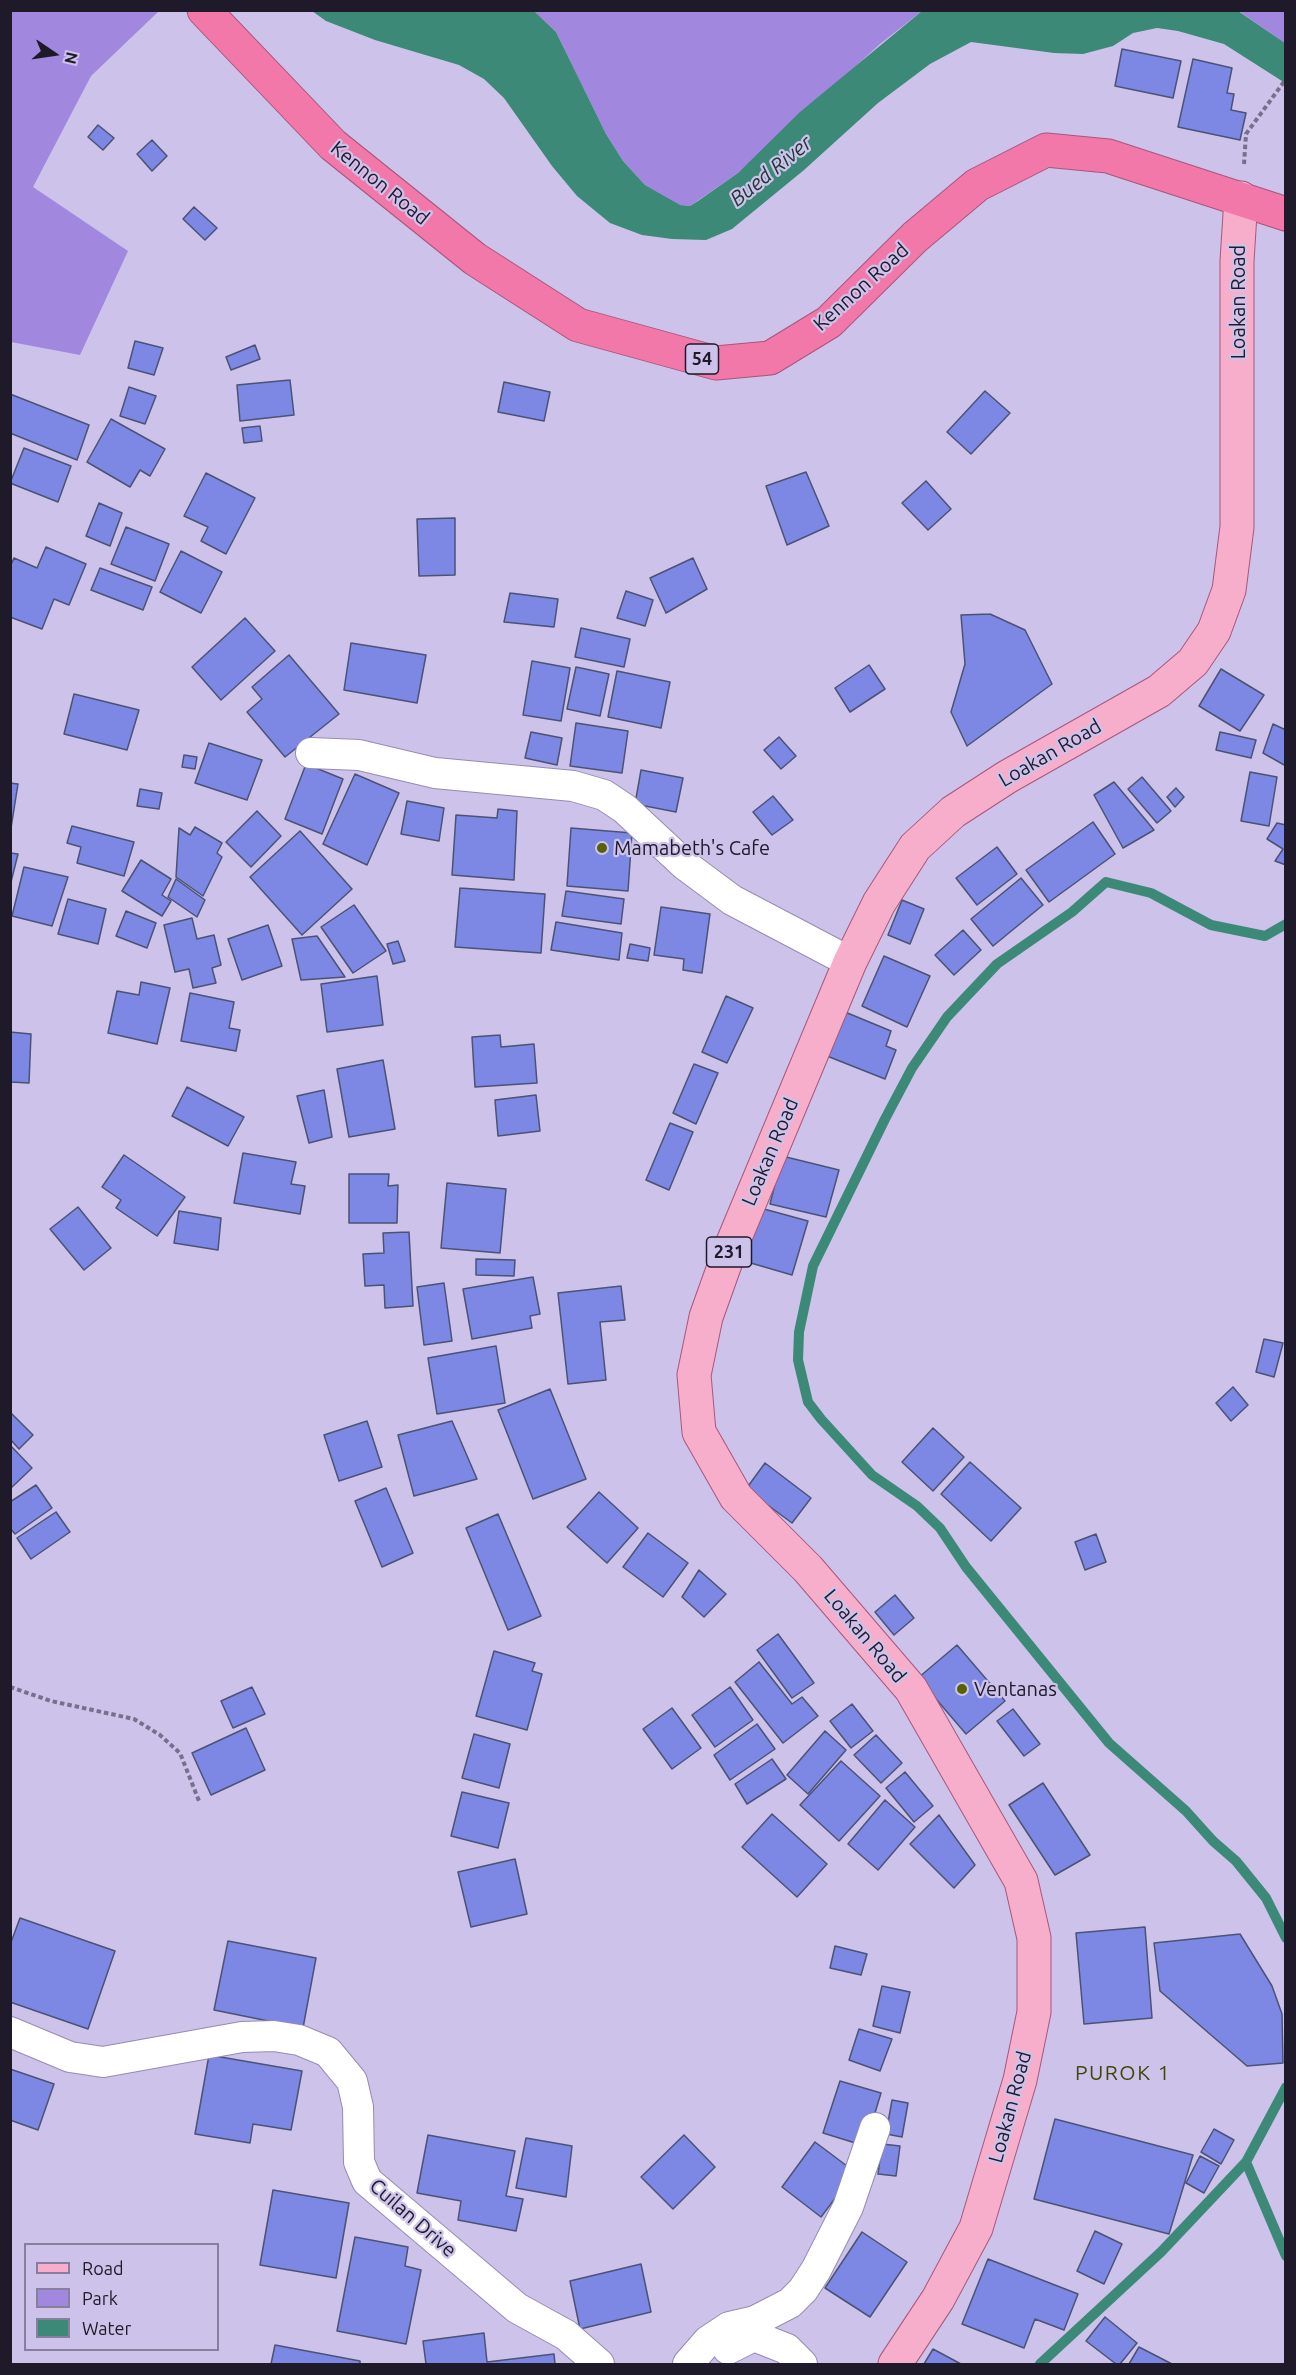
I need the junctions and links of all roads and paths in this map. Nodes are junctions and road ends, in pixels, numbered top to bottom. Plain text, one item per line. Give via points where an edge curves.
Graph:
1 (204, 10) edge
2 (1286, 79) edge
3 (1246, 134) dead end
4 (1241, 198) junction
5 (1286, 214) edge
6 (311, 753) dead end
7 (850, 962) junction
8 (10, 1687) edge
9 (200, 1801) dead end
10 (10, 2032) edge
11 (875, 2128) dead end
12 (599, 2364) edge
13 (688, 2364) edge
14 (698, 2364) edge
15 (802, 2364) edge
16 (895, 2364) edge

1 - 4 highway, Kennon Road / 54 via 333,146 475,259 578,325 716,363 770,358 829,322 915,237 977,185 1046,150 1108,156
2 - 3 path
4 - 5 highway, Kennon Road / 54
4 - 7 main road, Loakan Road / 231 via 1237,261 1237,527 1229,590 1215,631 1193,662 1159,691 1006,777 953,812 915,847 879,903
6 - 7 street via 359,755 435,773 573,786 604,795 625,809 685,866 732,900
7 - 16 main road, Loakan Road / 231 via 731,1246 706,1317 694,1375 699,1432 735,1497 808,1569 911,1689 1021,1881 1034,1938 1034,2012 1020,2080 976,2228 938,2300
8 - 9 path via 51,1701 134,1719 180,1753
10 - 12 street, Cuilan Drive via 70,2057 103,2062 242,2037 299,2040 328,2052 352,2081 358,2107 359,2162 367,2181 517,2307 566,2335
11 - 13 street via 848,2207 803,2290 770,2314 708,2341
14 - 15 street via 754,2336 787,2349

